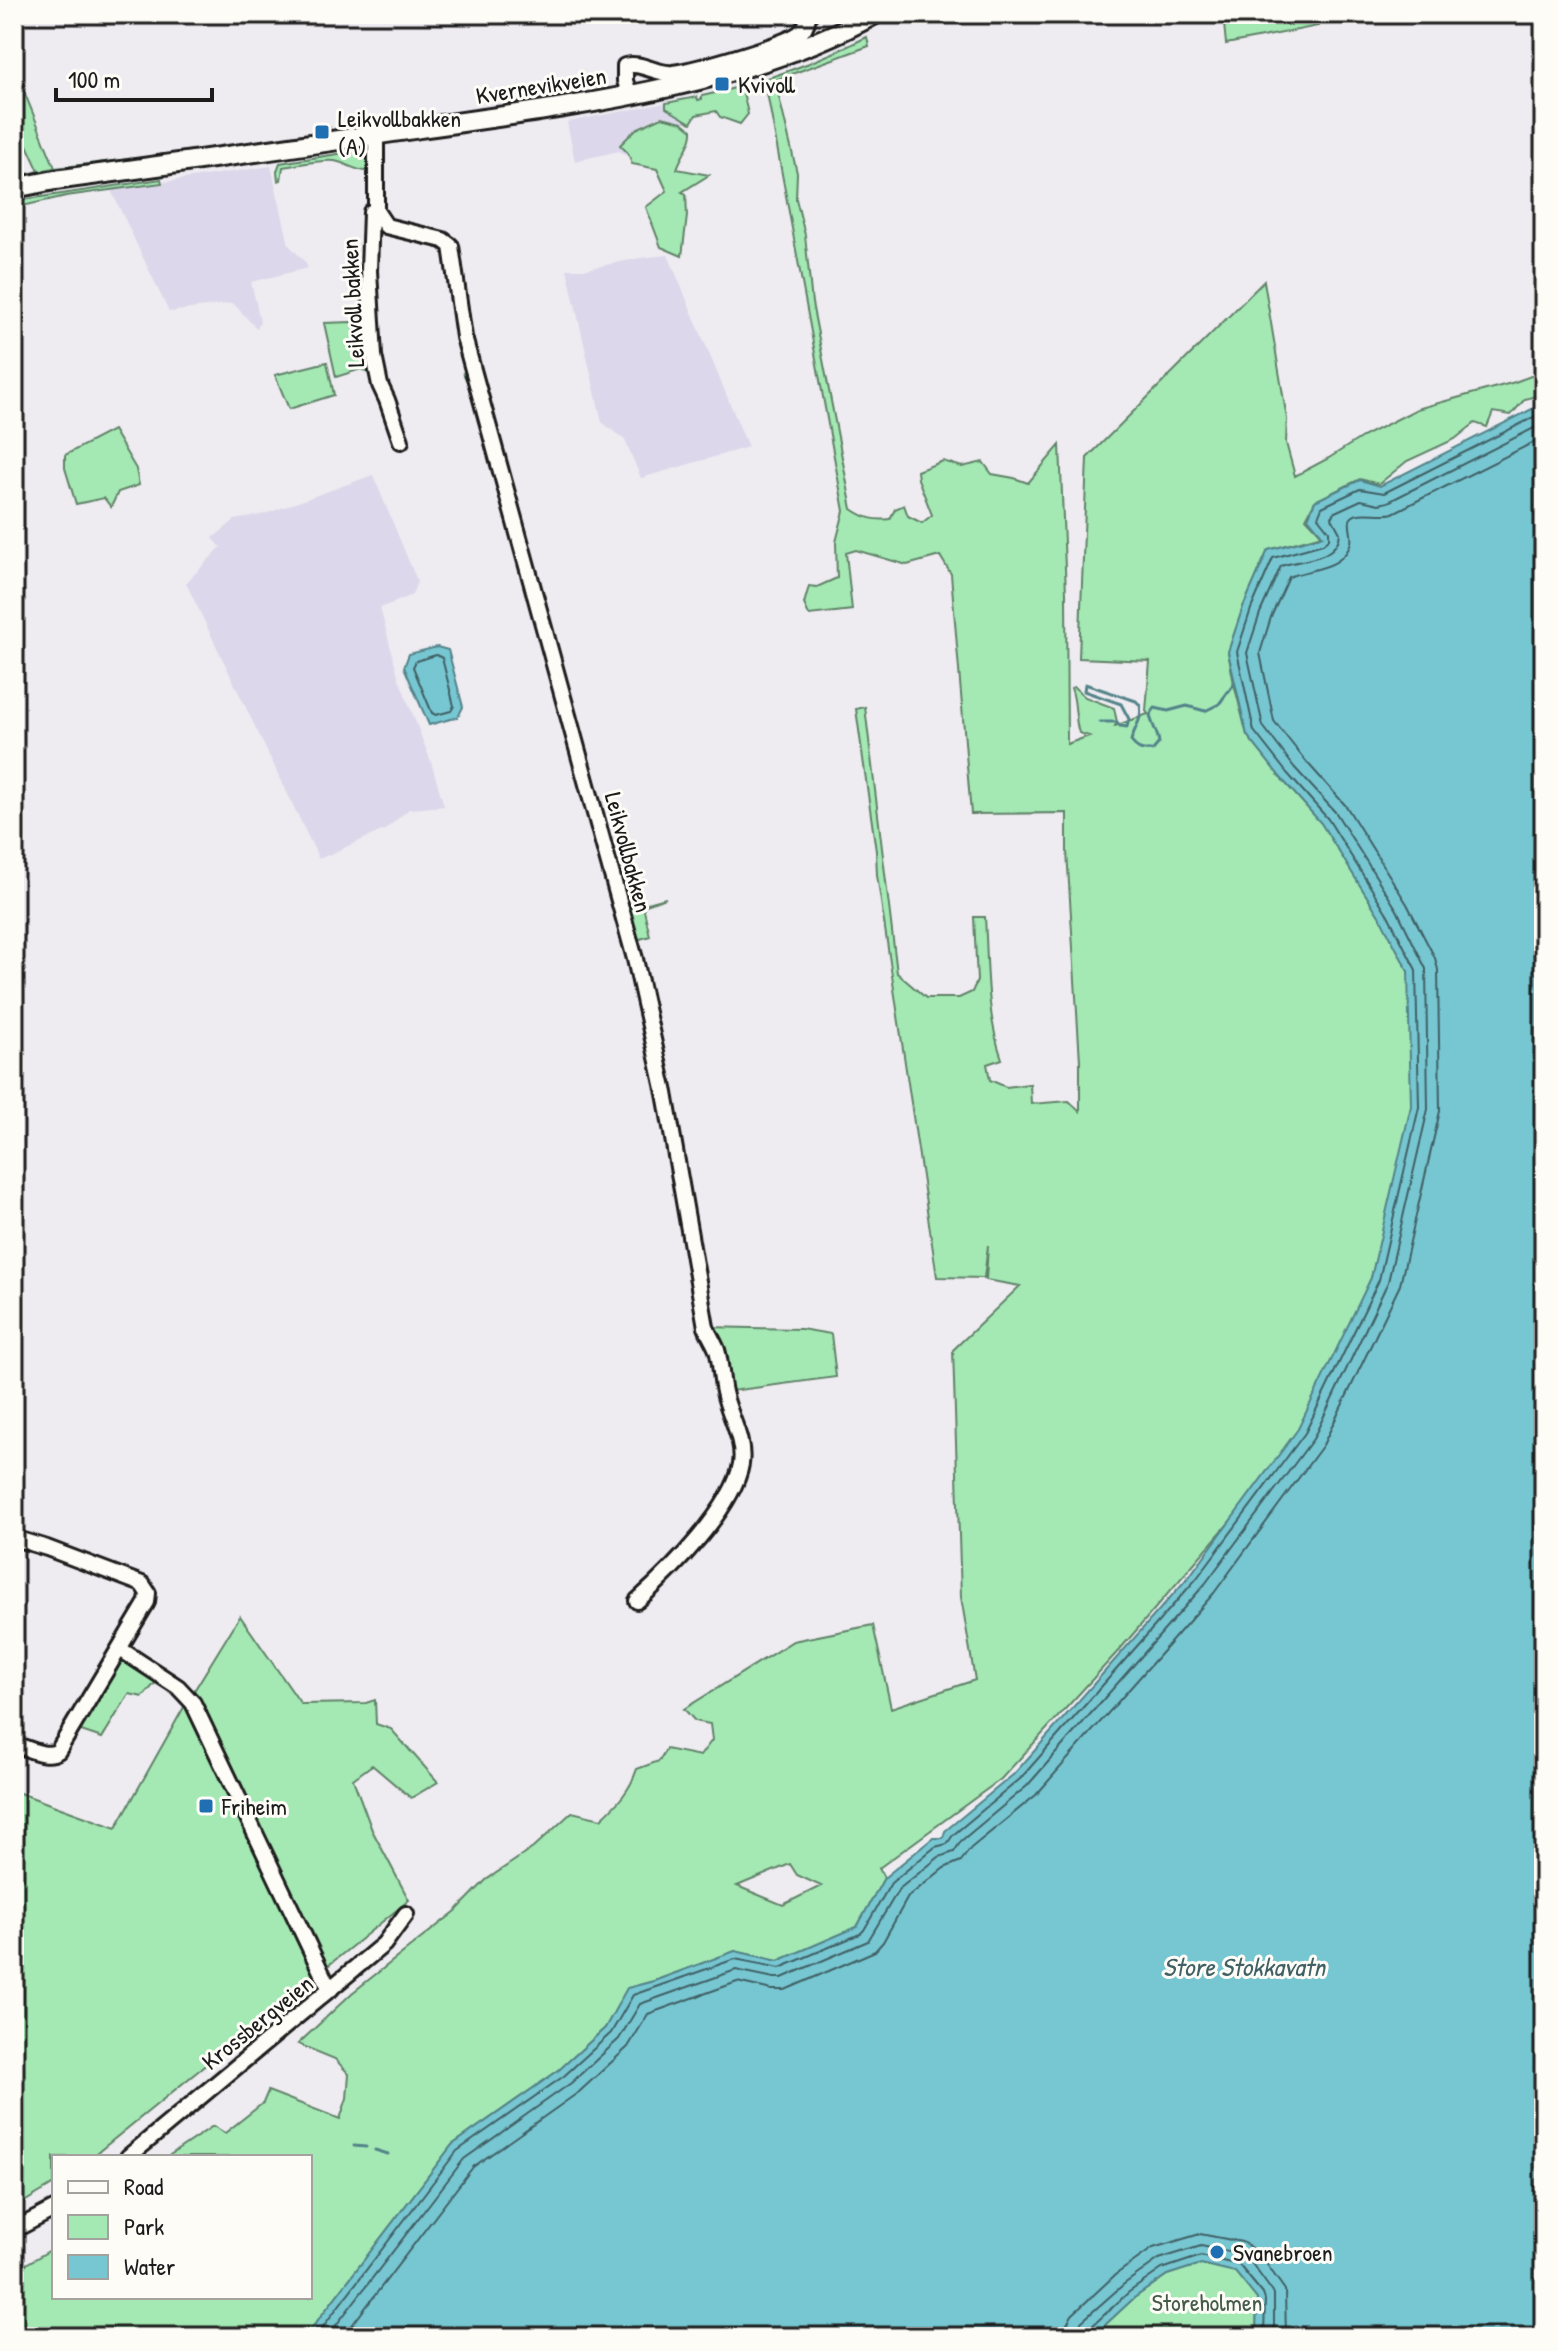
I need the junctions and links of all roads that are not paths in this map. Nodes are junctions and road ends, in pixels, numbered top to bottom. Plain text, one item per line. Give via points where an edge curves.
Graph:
1 (808, 14) edge
2 (875, 14) edge
3 (630, 95) junction
4 (376, 135) junction
5 (14, 188) edge
6 (376, 211) junction
7 (401, 441) dead end
8 (14, 1538) edge
9 (637, 1601) dead end
10 (120, 1649) junction
11 (14, 1744) edge
12 (406, 1914) dead end
13 (331, 1989) junction
14 (130, 2155) edge
15 (52, 2210) edge
16 (14, 2230) edge

1 - 3 street via 802,32 756,52 671,73 634,63 625,66
2 - 3 main road, Kvernevikveien via 765,61
3 - 4 main road, Kvernevikveien
4 - 5 main road, Kvernevikveien
4 - 6 street
6 - 7 street, Leikvoll bakken via 371,212 369,271 374,356
6 - 9 street, Leikvollbakken via 386,226 451,246 464,337 635,959 665,1093 706,1327 740,1443 735,1483 711,1523
8 - 10 street via 142,1584 147,1602
10 - 11 street via 54,1754
10 - 13 street via 187,1695 197,1711
12 - 13 street, Krossbergveien via 384,1944
13 - 14 street, Krossbergveien
15 - 16 street

